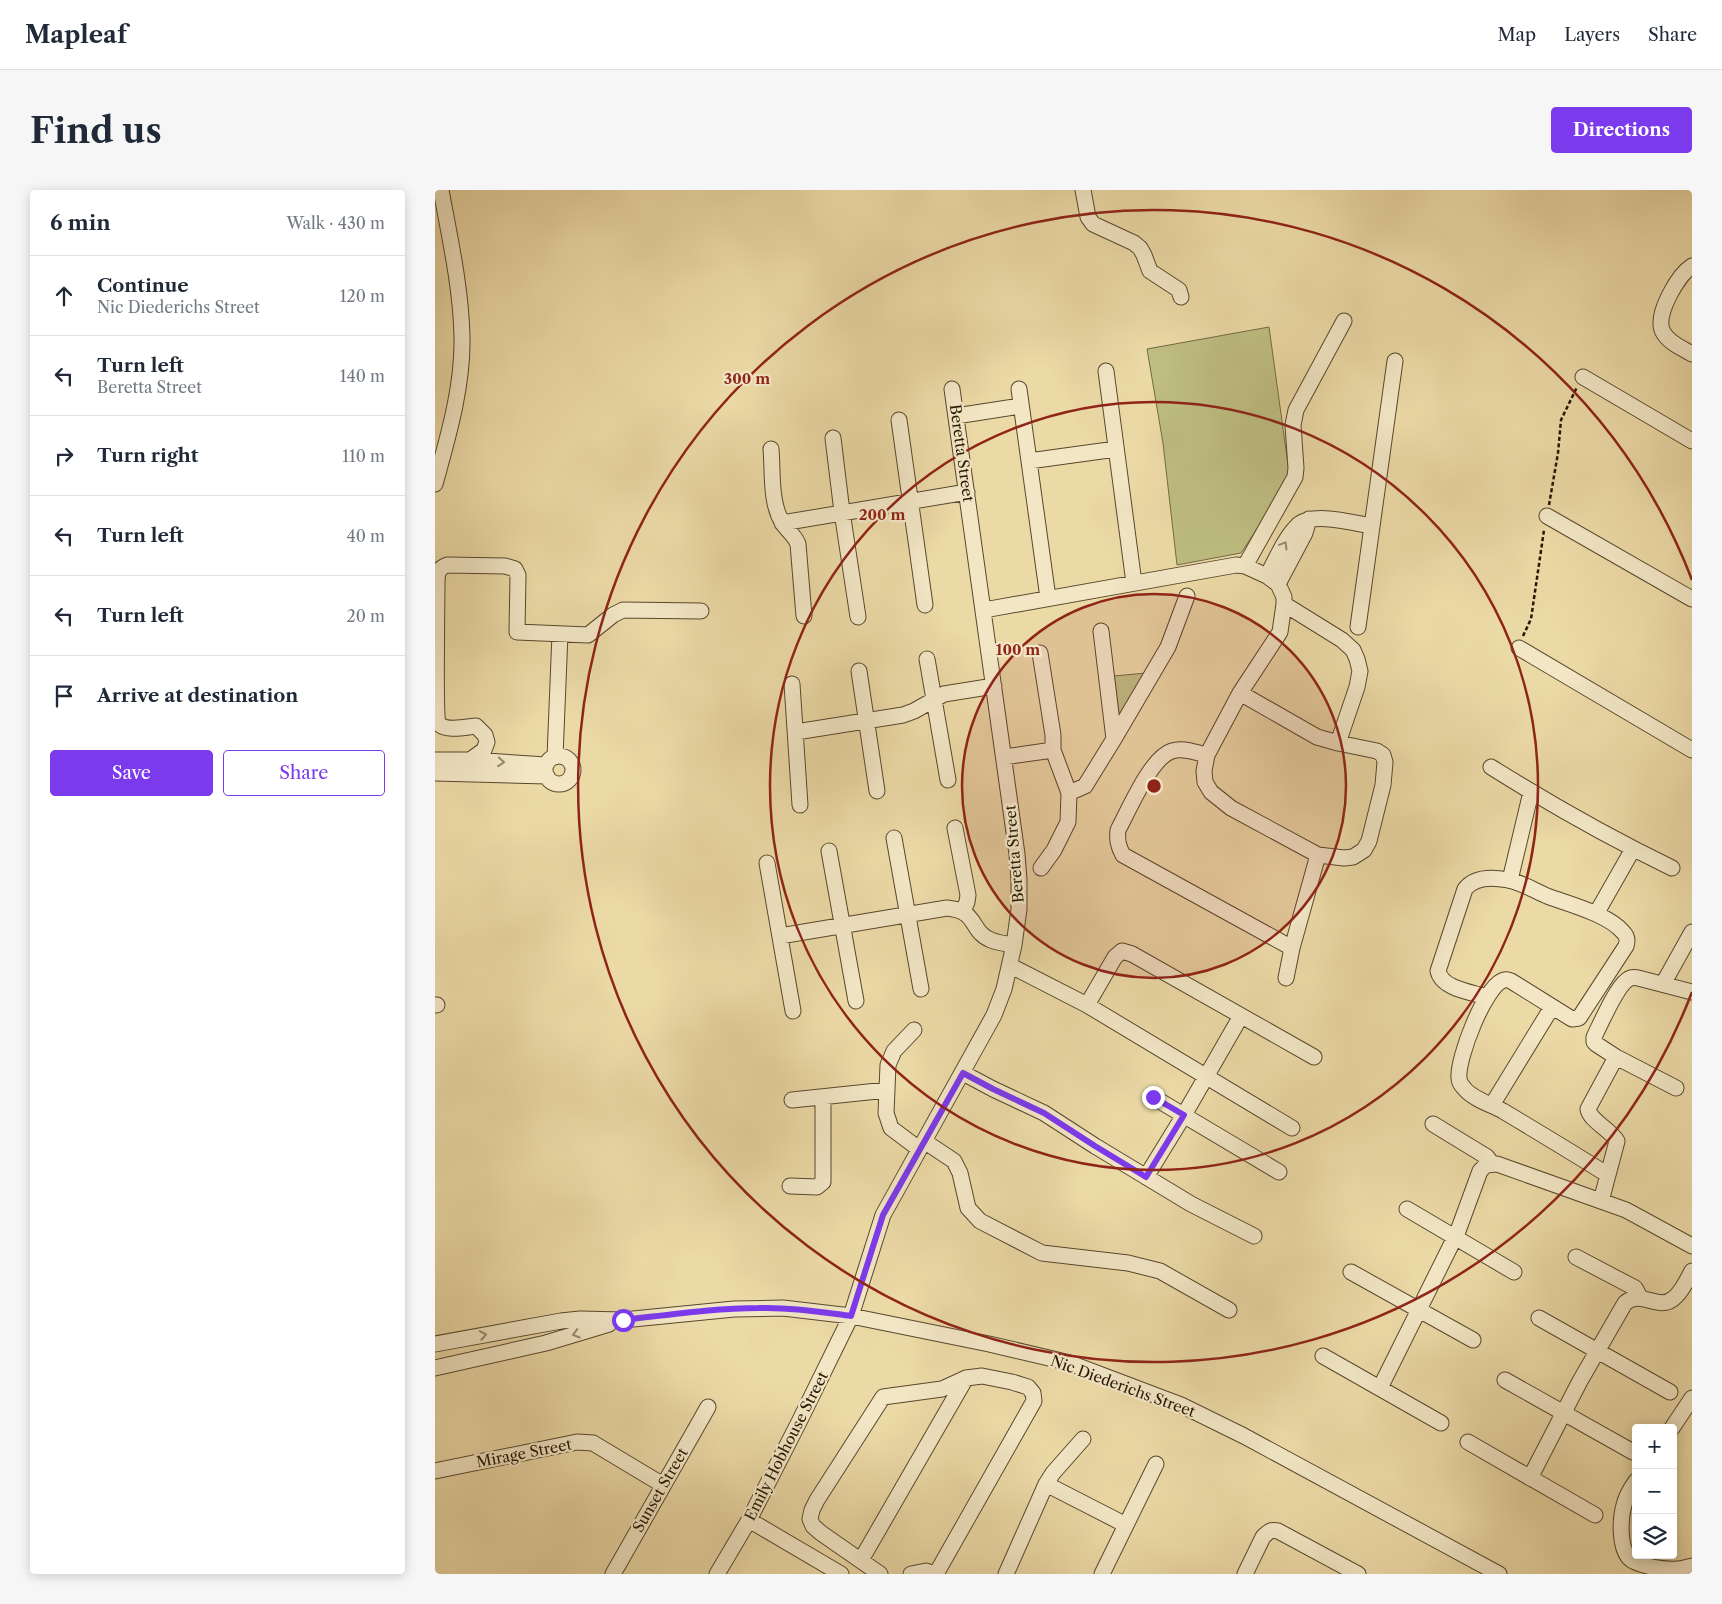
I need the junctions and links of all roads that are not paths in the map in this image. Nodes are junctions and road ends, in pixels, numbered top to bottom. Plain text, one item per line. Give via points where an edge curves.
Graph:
1 (441, 190) edge
2 (1083, 190) edge
3 (1692, 266) edge
4 (1181, 297) dead end
5 (1344, 322) dead end
6 (1692, 354) edge
7 (1395, 361) dead end
8 (1106, 371) dead end
9 (1583, 377) dead end
10 (952, 389) dead end
11 (1019, 390) dead end
12 (1021, 406) junction
13 (956, 416) junction
14 (899, 420) dead end
15 (833, 438) dead end
16 (1692, 441) edge
17 (771, 449) dead end
18 (1116, 449) junction
19 (1029, 461) junction
20 (435, 484) edge
21 (967, 492) junction
22 (911, 501) junction
23 (842, 512) junction
24 (1547, 516) dead end
25 (782, 523) junction
26 (1373, 526) junction
27 (1245, 566) junction
28 (1272, 580) junction
29 (1135, 583) junction
30 (1187, 596) dead end
31 (1048, 598) junction
32 (1692, 599) edge
33 (1284, 604) junction
34 (925, 605) dead end
35 (701, 610) dead end
36 (984, 610) junction
37 (804, 616) dead end
38 (858, 617) dead end
39 (1358, 627) dead end
40 (1101, 631) dead end
41 (560, 634) junction
42 (1519, 648) dead end
43 (1041, 653) dead end
44 (927, 659) dead end
45 (859, 671) dead end
46 (793, 684) dead end
47 (994, 686) junction
48 (1240, 693) junction
49 (934, 699) junction
50 (866, 721) junction
51 (795, 732) junction
52 (1114, 739) junction
53 (1338, 743) junction
54 (1053, 750) junction
55 (1692, 750) edge
56 (1207, 755) junction
57 (1004, 757) junction
58 (435, 760) edge
59 (470, 760) junction
60 (549, 766) junction
61 (1491, 767) dead end
62 (435, 773) edge
63 (948, 780) dead end
64 (877, 791) dead end
65 (1531, 792) junction
66 (1069, 793) junction
67 (801, 805) dead end
68 (955, 828) dead end
69 (894, 838) dead end
70 (1633, 849) junction
71 (829, 851) dead end
72 (1318, 854) junction
73 (767, 863) dead end
74 (1041, 868) dead end
75 (1672, 868) dead end
76 (1509, 880) junction
77 (963, 911) junction
78 (1596, 914) junction
79 (908, 915) junction
80 (843, 926) junction
81 (1692, 932) edge
82 (780, 936) junction
83 (1015, 945) junction
84 (1292, 948) junction
85 (1011, 966) junction
86 (1286, 978) dead end
87 (1663, 984) junction
88 (921, 989) dead end
89 (1692, 992) edge
90 (1487, 997) junction
91 (856, 1001) dead end
92 (1087, 1005) junction
93 (1552, 1007) junction
94 (793, 1011) dead end
95 (1241, 1016) junction
96 (914, 1030) dead end
97 (1616, 1056) junction
98 (1315, 1057) dead end
99 (963, 1073) junction
100 (1206, 1077) junction
101 (1676, 1088) dead end
102 (887, 1090) junction
103 (823, 1097) junction
104 (1153, 1097) dead end
105 (792, 1100) dead end
106 (1492, 1105) junction
107 (1184, 1115) junction
108 (1433, 1124) dead end
109 (1292, 1128) dead end
110 (922, 1145) junction
111 (1492, 1164) junction
112 (1279, 1172) dead end
113 (1608, 1175) junction
114 (1146, 1177) junction
115 (790, 1186) dead end
116 (1601, 1201) junction
117 (1407, 1208) dead end
118 (1254, 1236) dead end
119 (1456, 1236) junction
120 (1692, 1246) edge
121 (1692, 1251) edge
122 (1576, 1257) dead end
123 (1692, 1271) edge
124 (1351, 1272) dead end
125 (1514, 1272) dead end
126 (1640, 1297) junction
127 (1670, 1302) junction
128 (1229, 1310) dead end
129 (1419, 1310) junction
130 (851, 1316) junction
131 (1539, 1318) dead end
132 (623, 1320) junction
133 (1473, 1340) dead end
134 (435, 1344) edge
135 (1598, 1351) junction
136 (1323, 1356) dead end
137 (435, 1368) edge
138 (966, 1378) junction
139 (1505, 1380) dead end
140 (1380, 1388) junction
141 (1670, 1392) dead end
142 (1690, 1404) edge
143 (708, 1407) dead end
144 (1564, 1413) junction
145 (1441, 1423) dead end
146 (1675, 1424) edge
147 (1083, 1439) dead end
148 (1468, 1442) dead end
149 (1632, 1451) edge
150 (1156, 1464) dead end
151 (435, 1471) edge
152 (1530, 1478) junction
153 (1045, 1484) junction
154 (663, 1485) junction
155 (1632, 1487) edge
156 (1595, 1514) dead end
157 (749, 1520) junction
158 (1126, 1525) junction
159 (861, 1560) junction
160 (1692, 1566) edge
161 (613, 1574) edge
162 (717, 1574) edge
163 (841, 1574) edge
164 (880, 1574) edge
165 (911, 1574) edge
166 (935, 1574) edge
167 (1006, 1574) edge
168 (1102, 1574) edge
169 (1245, 1574) edge
170 (1358, 1574) edge
171 (1499, 1574) edge

1 - 20 street via 461,306 462,340 454,408
2 - 4 street via 1088,218 1093,224 1141,248 1150,271 1179,290
3 - 6 street via 1671,292 1661,322 1665,336
5 - 27 street via 1296,410 1293,425 1295,477
7 - 26 street
8 - 18 street
9 - 16 street
10 - 13 street, Beretta Street
11 - 12 street
12 - 13 street
12 - 19 street
13 - 21 street, Beretta Street
14 - 22 street
15 - 23 street
17 - 25 street via 775,495
18 - 19 street
18 - 29 street
19 - 31 street
21 - 22 street
21 - 36 street, Beretta Street
22 - 23 street
22 - 34 street
23 - 25 street
23 - 38 street
24 - 32 street
25 - 37 street via 798,544
26 - 28 street via 1309,519 1296,526
26 - 39 street
27 - 28 street
27 - 29 street
28 - 33 street via 1284,597
29 - 31 street
30 - 52 street via 1168,647
31 - 36 street
33 - 48 street via 1280,632
33 - 53 street via 1341,640 1353,650 1357,659 1360,671 1357,687
35 - 41 street via 623,610 588,636
36 - 47 street, Beretta Street
40 - 52 street
41 - 59 street via 517,632 518,575 511,566 447,565 438,570 437,721 446,727 476,726 485,735 484,750
41 - 60 street
42 - 55 street
43 - 54 street
44 - 49 street
45 - 50 street
46 - 51 street
47 - 49 street via 944,694
47 - 57 street, Beretta Street
48 - 53 street via 1317,737
48 - 56 street
49 - 50 street via 903,715
49 - 63 street
50 - 51 street
50 - 64 street
51 - 67 street
52 - 66 street via 1085,786
53 - 72 street via 1360,746 1383,755 1383,785 1364,850 1344,858
54 - 57 street
54 - 66 street
56 - 72 street via 1205,782 1211,792 1231,808
56 - 84 street via 1181,749 1164,755 1147,776 1118,830 1119,847 1123,855
57 - 83 street, Beretta Street via 1019,880
58 - 59 street
59 -> 60 street
60 - 62 street
61 - 65 street
65 - 70 street
65 - 76 street
66 - 74 street via 1068,822
68 - 77 street via 967,895
69 - 79 street
70 - 75 street
70 - 78 street
71 - 80 street
72 - 84 street
73 - 82 street
76 - 78 street
76 - 90 street via 1484,878 1472,882 1465,889 1438,971 1442,981
77 - 79 street via 947,908
77 - 83 street via 990,940
78 - 93 street via 1623,932 1627,938 1626,946 1579,1018 1572,1019
79 - 80 street
79 - 88 street
80 - 82 street
80 - 91 street
81 - 87 street
82 - 94 street
83 - 85 street, Beretta Street
84 - 86 street
85 - 92 street
85 - 99 street, Beretta Street via 994,1015
87 - 89 street
87 - 97 street via 1632,977 1621,986 1594,1040
90 - 93 street via 1497,984 1506,980
90 - 106 street via 1471,1028 1459,1079 1469,1094
92 - 95 street via 1115,957 1122,951
92 - 100 street
93 - 106 street
95 - 98 street
95 - 100 street
96 - 102 street via 894,1051 888,1065
97 - 101 street
97 - 113 street via 1588,1109 1617,1141
99 - 110 street, Beretta Street
99 - 114 street via 1044,1113
100 - 107 street
100 - 109 street
102 - 103 street
102 - 110 street via 886,1113 891,1128
103 - 105 street
103 - 115 street via 823,1182 817,1186
104 - 107 street
106 - 113 street
107 - 112 street
107 - 114 street
108 - 111 street via 1487,1157
110 - 128 street via 954,1161 968,1208 980,1221 1042,1254 1128,1263 1160,1271
110 - 130 street, Beretta Street via 883,1215
111 - 116 street
111 - 119 street via 1480,1171
113 - 116 street
114 - 118 street
116 - 120 street via 1635,1214
117 - 119 street
119 - 125 street
119 - 129 street
121 - 127 street
122 - 126 street via 1635,1288
123 - 127 street
124 - 129 street
126 - 127 street
126 - 135 street via 1625,1303
129 - 133 street
129 - 140 street
130 - 132 street, Nic Diederichs Street via 760,1308
130 - 157 street, Emily Hobhouse Street
130 - 171 street, Nic Diederichs Street via 1069,1363 1181,1405
131 - 135 street
134 -> 132 street, Nic Diederichs Street via 561,1321
132 -> 137 street, Nic Diederichs Street via 546,1343
135 - 141 street
135 - 144 street
136 - 140 street
138 - 159 street
138 - 159 street via 942,1389 883,1397 811,1510 813,1526
138 - 166 street via 982,1376 1028,1387 1035,1401
139 - 144 street
140 - 145 street
142 - 146 street
143 - 154 street, Sunset Street
144 - 149 street
144 - 152 street
147 - 153 street
148 - 152 street
150 - 158 street
151 - 154 street, Mirage Street via 577,1442 593,1443
152 - 156 street
153 - 158 street
153 - 167 street
154 - 161 street, Sunset Street
155 - 160 street via 1623,1507 1622,1541 1627,1556 1642,1565 1677,1570
157 - 162 street, Emily Hobhouse Street
157 - 163 street
158 - 168 street
159 - 164 street
165 - 166 street
169 - 170 street via 1263,1537 1273,1530

